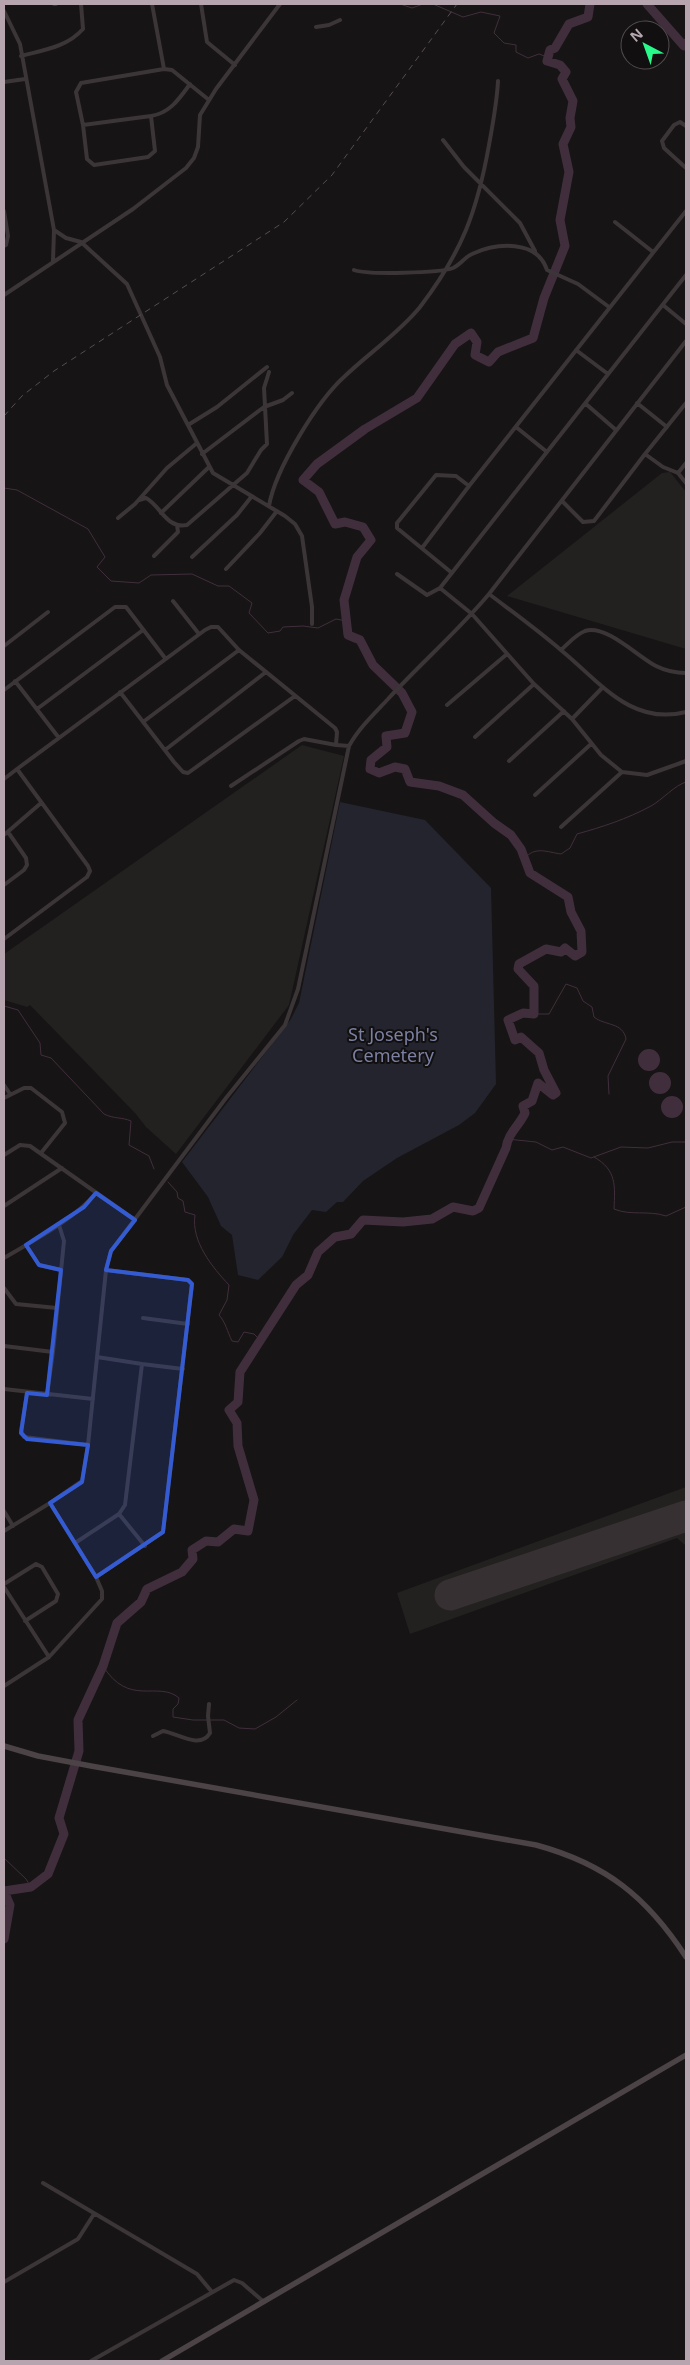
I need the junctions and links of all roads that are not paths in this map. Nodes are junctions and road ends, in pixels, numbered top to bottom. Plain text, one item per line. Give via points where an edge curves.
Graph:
1 (81, 4) edge
2 (152, 4) edge
3 (200, 4) edge
4 (280, 4) edge
5 (4, 11) edge
6 (340, 20) dead end
7 (316, 27) dead end
8 (21, 56) junction
9 (235, 65) junction
10 (164, 69) junction
11 (25, 79) junction
12 (498, 81) dead end
13 (4, 82) edge
14 (190, 84) junction
15 (209, 100) junction
16 (151, 116) junction
17 (83, 125) junction
18 (686, 126) edge
19 (443, 140) dead end
20 (686, 168) edge
21 (482, 185) junction
22 (4, 211) edge
23 (686, 211) edge
24 (615, 222) dead end
25 (54, 230) junction
26 (81, 242) junction
27 (4, 246) edge
28 (653, 252) junction
29 (537, 253) junction
30 (54, 260) junction
31 (447, 268) junction
32 (354, 270) dead end
33 (686, 275) edge
34 (4, 294) edge
35 (663, 304) junction
36 (609, 307) junction
37 (686, 324) edge
38 (686, 341) edge
39 (576, 350) junction
40 (267, 367) dead end
41 (268, 372) dead end
42 (608, 374) junction
43 (292, 393) dead end
44 (637, 403) junction
45 (686, 403) edge
46 (586, 404) junction
47 (264, 407) junction
48 (188, 425) junction
49 (516, 427) junction
50 (667, 427) junction
51 (616, 430) junction
52 (197, 443) junction
53 (547, 452) junction
54 (202, 454) junction
55 (645, 454) junction
56 (686, 463) edge
57 (209, 466) junction
58 (678, 473) junction
59 (686, 483) edge
60 (233, 486) junction
61 (469, 486) junction
62 (145, 493) junction
63 (252, 496) junction
64 (146, 498) junction
65 (139, 500) junction
66 (562, 501) junction
67 (269, 506) junction
68 (277, 511) junction
69 (160, 513) junction
70 (118, 518) dead end
71 (177, 525) junction
72 (187, 525) junction
73 (178, 532) junction
74 (422, 548) junction
75 (154, 556) dead end
76 (192, 557) dead end
77 (226, 569) dead end
78 (452, 573) junction
79 (397, 574) dead end
80 (440, 588) junction
81 (489, 594) junction
82 (173, 601) dead end
83 (48, 612) dead end
84 (472, 614) junction
85 (312, 624) dead end
86 (143, 630) junction
87 (199, 634) junction
88 (4, 646) edge
89 (239, 650) junction
90 (561, 650) junction
91 (507, 654) junction
92 (165, 658) junction
93 (266, 672) junction
94 (686, 673) edge
95 (15, 681) junction
96 (534, 684) junction
97 (603, 687) junction
98 (4, 690) edge
99 (120, 692) junction
100 (295, 696) junction
101 (447, 705) dead end
102 (37, 709) junction
103 (564, 711) junction
104 (686, 712) edge
105 (572, 719) junction
106 (143, 722) junction
107 (474, 737) dead end
108 (59, 738) junction
109 (591, 744) junction
110 (336, 745) junction
111 (349, 746) junction
112 (165, 750) junction
113 (509, 761) dead end
114 (686, 761) edge
115 (17, 769) junction
116 (622, 772) junction
117 (4, 779) edge
118 (231, 786) dead end
119 (535, 795) dead end
120 (41, 803) junction
121 (561, 827) dead end
122 (6, 834) edge
123 (4, 885) edge
124 (4, 939) edge
125 (4, 1085) edge
126 (10, 1094) junction
127 (4, 1098) edge
128 (41, 1153) junction
129 (4, 1155) edge
130 (62, 1168) junction
131 (96, 1193) junction
132 (4, 1206) edge
133 (135, 1220) junction
134 (59, 1224) junction
135 (26, 1245) junction
136 (4, 1258) edge
137 (61, 1270) junction
138 (106, 1270) junction
139 (4, 1288) edge
140 (57, 1308) junction
141 (143, 1318) dead end
142 (188, 1324) junction
143 (4, 1346) edge
144 (53, 1352) junction
145 (97, 1357) junction
146 (142, 1364) junction
147 (183, 1369) junction
148 (4, 1389) edge
149 (27, 1393) junction
150 (47, 1395) junction
151 (92, 1399) junction
152 (88, 1445) junction
153 (50, 1503) junction
154 (4, 1511) edge
155 (119, 1514) junction
156 (12, 1526) junction
157 (4, 1531) edge
158 (75, 1543) junction
159 (145, 1546) junction
160 (96, 1577) junction
161 (4, 1585) edge
162 (24, 1621) junction
163 (49, 1657) junction
164 (4, 1686) edge
165 (209, 1704) dead end
166 (153, 1736) dead end
167 (4, 1746) edge
168 (686, 1957) edge
169 (686, 2055) edge
170 (43, 2183) dead end
171 (94, 2214) junction
172 (4, 2282) edge
173 (212, 2292) junction
174 (264, 2302) junction
175 (97, 2360) edge
176 (91, 2361) edge
177 (162, 2361) edge

1 - 8 street via 83,29 74,39
2 - 10 street
3 - 9 street via 207,42
4 - 9 street
5 - 8 street via 16,33
6 - 7 street
8 - 11 street
9 - 15 street
10 - 14 street via 172,70
10 - 17 street via 80,83 76,92
11 - 13 street
11 - 25 street
12 - 21 street
14 - 15 street
14 - 16 street via 170,108
15 - 26 street via 200,115 198,147 186,168 133,209
16 - 17 street
16 - 17 street via 153,155 94,165 87,159
18 - 20 street via 680,122 676,124 662,141 664,148
19 - 21 street
21 - 29 street via 520,223
21 - 31 street via 468,226
22 - 27 street via 8,236
23 - 28 street
24 - 28 street
25 - 26 street
25 - 30 street
26 - 30 street
26 - 48 street via 127,284 160,357 167,385
28 - 36 street
29 - 31 street via 526,247 494,246
29 - 36 street via 547,270 578,284
30 - 34 street
31 - 32 street via 376,274
31 - 67 street via 419,308 342,378 320,407 277,476
33 - 35 street
35 - 37 street
35 - 42 street
36 - 39 street
38 - 44 street
39 - 42 street
39 - 49 street
40 - 48 street via 217,407
41 - 47 street
42 - 46 street
43 - 47 street
44 - 50 street
44 - 51 street
45 - 50 street
46 - 51 street
46 - 53 street
47 - 54 street
47 - 60 street via 268,444 247,474
48 - 52 street
49 - 53 street
49 - 61 street
50 - 55 street
51 - 66 street
52 - 54 street
52 - 62 street via 167,468
53 - 78 street
54 - 57 street
55 - 58 street
55 - 66 street via 594,521 583,522
56 - 58 street
57 - 60 street via 213,474
57 - 69 street
58 - 59 street
60 - 63 street
60 - 72 street
61 - 74 street
61 - 74 street via 456,476 436,475 397,523 398,528
62 - 64 street
62 - 65 street
63 - 67 street
63 - 76 street via 237,515
64 - 65 street
64 - 69 street
65 - 70 street
66 - 81 street
67 - 68 street
68 - 77 street
68 - 85 street via 295,524 302,536
69 - 71 street
71 - 72 street
71 - 73 street
72 - 73 street
73 - 75 street
74 - 78 street
78 - 80 street
79 - 80 street via 427,595
80 - 84 street
81 - 84 street
81 - 90 street
82 - 87 street
83 - 88 street
84 - 91 street
84 - 111 street via 400,685 358,731
86 - 92 street
86 - 95 street via 126,607 115,607
86 - 102 street
87 - 89 street via 218,627
87 - 92 street
89 - 93 street
89 - 106 street
90 - 94 street via 575,636 587,630 596,631 607,634 656,666
90 - 97 street
91 - 96 street
91 - 101 street
92 - 99 street
93 - 100 street
93 - 112 street
95 - 98 street
95 - 102 street
96 - 103 street
96 - 107 street
97 - 104 street via 617,699 648,713 661,716
97 - 105 street
99 - 106 street
99 - 108 street
100 - 110 street via 335,728
100 - 112 street via 188,773 183,772
102 - 108 street
103 - 105 street
103 - 113 street
105 - 109 street
106 - 112 street
108 - 115 street
109 - 116 street
109 - 119 street
110 - 111 street
110 - 118 street via 304,739 298,741
111 - 133 street via 291,1012 285,1025
114 - 116 street via 647,775
115 - 117 street
115 - 120 street
116 - 121 street
120 - 122 street
120 - 124 street via 90,871 87,877
122 - 123 street via 26,858 27,865
125 - 126 street
126 - 127 street
126 - 128 street via 31,1088 62,1112 65,1123
128 - 129 street via 25,1144
128 - 130 street
130 - 131 street
130 - 132 street
131 - 133 street
131 - 134 street
133 - 138 street via 111,1251
134 - 135 street
134 - 137 street via 64,1241
135 - 136 street
135 - 137 street via 39,1265
137 - 140 street
138 - 142 street via 190,1281
138 - 145 street
139 - 140 street via 16,1304
140 - 144 street
141 - 142 street
142 - 147 street
143 - 144 street
144 - 150 street
145 - 146 street
145 - 151 street
146 - 147 street
146 - 155 street via 125,1505
147 - 159 street via 163,1532
148 - 149 street
149 - 150 street
149 - 152 street via 20,1430 24,1437
150 - 151 street
151 - 152 street
152 - 153 street via 82,1481
153 - 156 street
153 - 158 street
154 - 156 street
155 - 158 street
155 - 159 street
156 - 157 street
158 - 160 street
159 - 160 street
160 - 163 street via 102,1599
161 - 162 street
161 - 162 street via 36,1564 42,1567 58,1594 56,1601
162 - 163 street
163 - 164 street
165 - 166 street via 208,1737 199,1741 163,1731
167 - 168 street via 91,1766 559,1851 593,1866 628,1888
169 - 174 street
170 - 171 street
171 - 172 street via 78,2239
171 - 173 street via 197,2274
173 - 174 street via 237,2280
173 - 175 street
174 - 177 street
175 - 176 street

